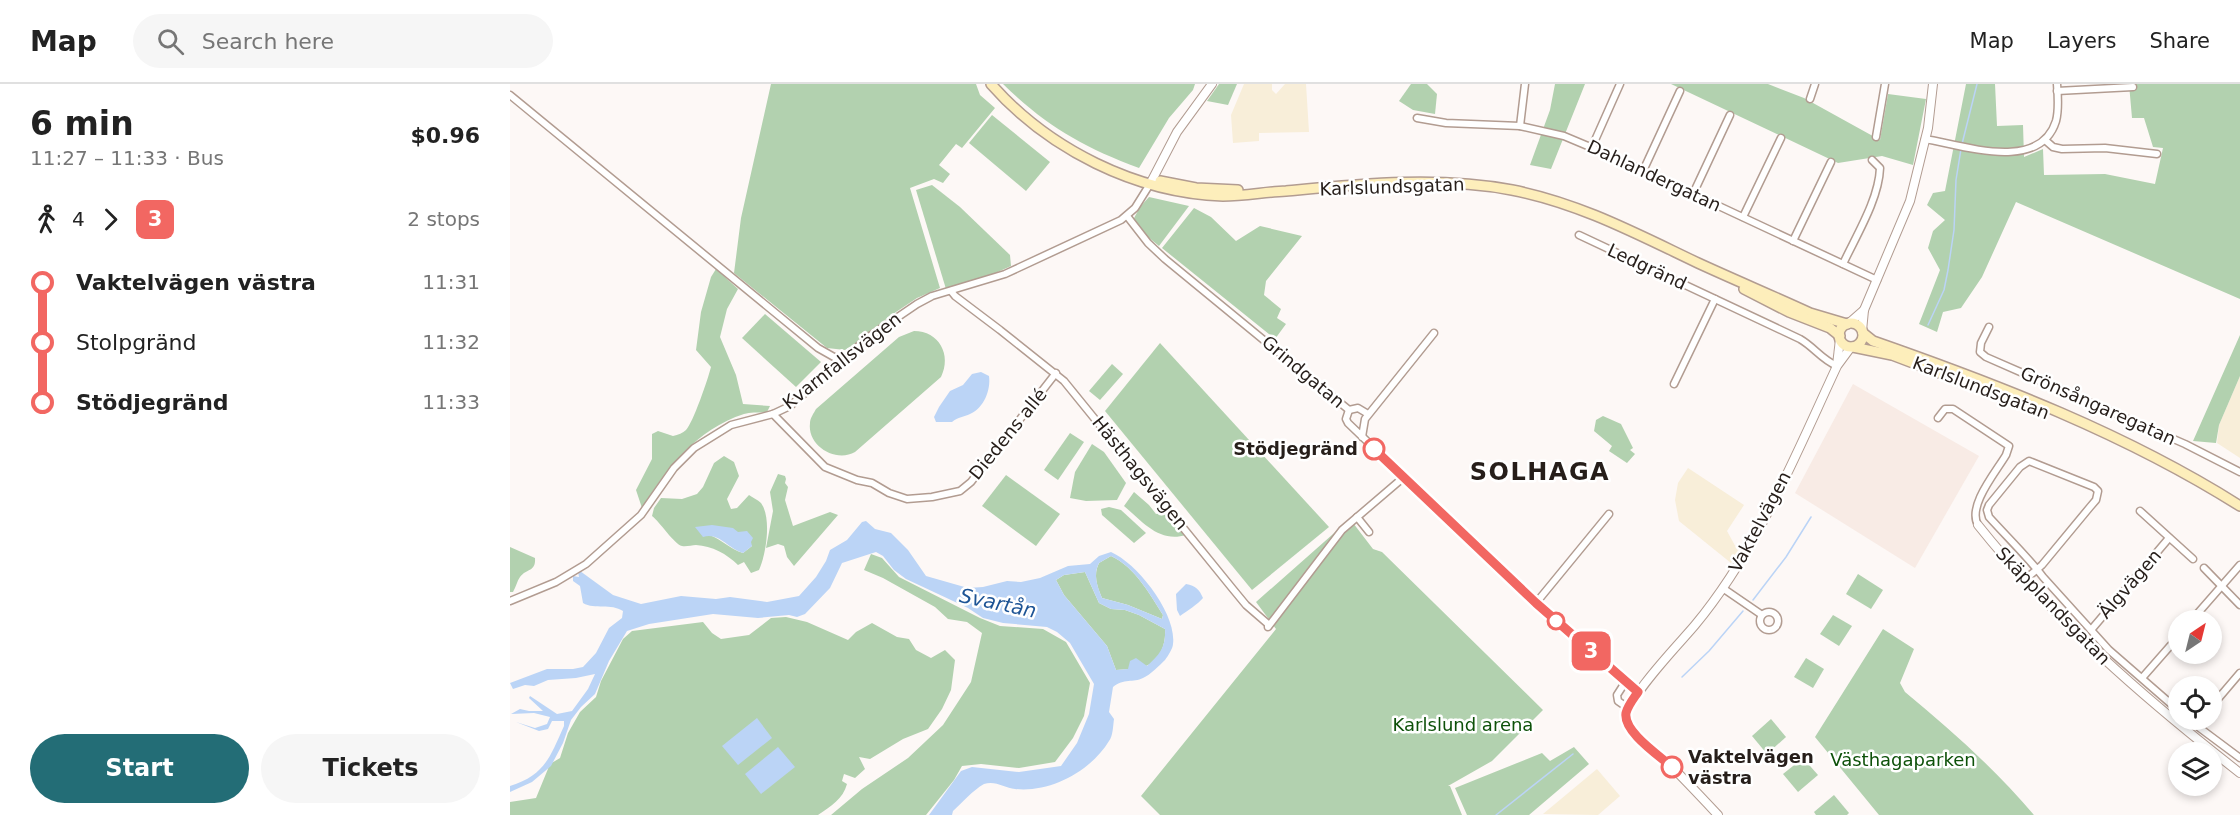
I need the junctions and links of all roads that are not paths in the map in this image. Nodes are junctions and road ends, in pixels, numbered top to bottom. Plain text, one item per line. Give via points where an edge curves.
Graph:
1 (991, 84) edge
2 (1212, 84) edge
3 (1526, 84) edge
4 (1620, 84) edge
5 (1815, 84) edge
6 (1885, 84) edge
7 (1933, 84) edge
8 (2133, 87) dead end
9 (2057, 88) edge
10 (1680, 91) dead end
11 (510, 95) edge
12 (1810, 99) dead end
13 (1730, 115) dead end
14 (1417, 118) dead end
15 (1520, 126) junction
16 (1876, 137) dead end
17 (1781, 138) dead end
18 (1926, 139) junction
19 (2045, 140) junction
20 (1593, 147) junction
21 (2157, 154) dead end
22 (1872, 160) dead end
23 (1831, 162) dead end
24 (1643, 171) junction
25 (1151, 182) junction
26 (1693, 194) junction
27 (1127, 216) junction
28 (1743, 217) junction
29 (1579, 235) dead end
30 (1793, 241) junction
31 (1700, 264) junction
32 (1844, 264) junction
33 (1877, 280) junction
34 (951, 291) junction
35 (1715, 299) junction
36 (1864, 310) junction
37 (1847, 324) junction
38 (1989, 327) dead end
39 (1862, 332) junction
40 (1434, 333) dead end
41 (1840, 337) junction
42 (1852, 347) junction
43 (841, 361) junction
44 (1837, 366) junction
45 (1056, 373) junction
46 (1674, 384) dead end
47 (1349, 410) junction
48 (773, 414) junction
49 (1368, 414) junction
50 (1938, 418) dead end
51 (2107, 435) junction
52 (1362, 437) junction
53 (2240, 472) edge
54 (1404, 477) junction
55 (2203, 484) junction
56 (2240, 506) edge
57 (2140, 511) dead end
58 (1609, 514) dead end
59 (2240, 514) edge
60 (1357, 517) junction
61 (1978, 525) joint
62 (1369, 532) dead end
63 (2169, 538) junction
64 (2193, 559) dead end
65 (2240, 565) edge
66 (2204, 568) dead end
67 (2037, 569) junction
68 (2023, 580) junction
69 (2221, 587) junction
70 (1724, 589) junction
71 (510, 601) edge
72 (1536, 603) junction
73 (2240, 605) edge
74 (2201, 610) edge
75 (1762, 615) dead end
76 (2091, 630) junction
77 (2168, 648) edge
78 (2240, 673) edge
79 (2142, 678) junction
80 (1626, 681) junction
81 (1638, 692) junction
82 (2222, 694) edge
83 (2168, 701) edge
84 (1628, 708) junction
85 (2207, 730) edge
86 (2240, 758) edge
87 (2240, 773) edge
88 (1718, 815) edge

1 - 25 main road, Karlslundsgatan via 1052,137
2 - 25 street via 1183,122
3 - 15 street
4 - 20 street
5 - 12 street
6 - 16 street
7 - 18 street
8 - 9 street
9 - 19 street via 2055,122
10 - 24 street
11 - 43 street via 818,348
13 - 26 street
14 - 15 street, Dahlandergatan
15 - 20 street, Dahlandergatan
17 - 28 street
18 - 19 street via 2015,152
18 - 33 street via 1910,201
19 - 21 street via 2062,149 2105,148
20 - 24 street, Dahlandergatan
22 - 32 street via 1880,168 1879,177
23 - 30 street
24 - 26 street, Dahlandergatan
25 - 27 street, Kvarnfallsvägen
25 - 31 main road, Karlslundsgatan via 1285,191 1401,183 1471,184 1512,190 1595,214
26 - 28 street, Dahlandergatan
27 - 34 street, Kvarnfallsvägen via 1005,274
27 - 47 street, Grindgatan via 1165,259
28 - 30 street, Dahlandergatan
29 - 35 street, Ledgränd
30 - 32 street, Dahlandergatan
31 - 37 main road, Karlslundsgatan via 1810,314
31 - 41 main road, Karlslundsgatan via 1775,306 1830,328
32 - 33 street, Dahlandergatan
33 - 36 street
34 - 43 street, Kvarnfallsvägen via 900,314
34 - 45 street, Hästhagsvägen
35 - 44 street, Ledgränd via 1800,339
35 - 46 street
36 - 37 street
36 - 39 street
37 - 39 main road via 1857,325
37 - 41 main road
38 - 53 street, Grönsångaregatan via 1979,348 1982,355
39 - 42 main road via 1861,342
39 - 51 main road, Karlslundsgatan via 1873,341 1996,386
40 - 49 street
41 - 42 main road via 1846,346
41 - 44 street, Vaktelvägen
42 - 44 street, Vaktelvägen
42 - 51 main road, Karlslundsgatan via 1892,355
43 - 48 street, Kvarnfallsvägen via 795,402
44 - 70 street, Vaktelvägen via 1762,525
45 - 48 street, Diedens allé via 970,482 960,491 932,497 907,499 836,473 816,460
45 - 60 street, Hästhagsvägen via 1268,627 1342,530
47 - 49 street via 1358,408
47 - 52 street, Grindgatan via 1348,423
48 - 71 street, Kvarnfallsvägen via 731,425 693,448 641,516 606,548 556,582
49 - 52 street
50 - 61 street, Skäpplandsgatan via 1945,409 1953,409 2008,446 1976,505
51 - 55 main road, Karlslundsgatan
52 - 54 street, Grindgatan
54 - 60 street
54 - 72 street, Grindgatan
55 - 56 main road, Karlslundsgatan
55 - 59 main road, Karlslundsgatan
57 - 63 street
58 - 72 street
60 - 62 street
61 - 68 street, Skäpplandsgatan
63 - 64 street
63 - 76 street, Älgvägen
65 - 69 street
66 - 69 street
67 - 67 street via 1987,513 2020,466 2029,461 2096,489 2097,496
67 - 68 street
67 - 76 street
68 - 87 street, Skäpplandsgatan via 2128,682
69 - 73 street
69 - 74 street
70 - 75 street
70 - 81 street, Vaktelvägen
72 - 80 street, Grindgatan
76 - 79 street
77 - 79 street
78 - 82 street
79 - 83 street
80 - 81 street, Grindgatan
80 - 84 street via 1617,695 1618,701
81 - 84 street, Vaktelvägen
84 - 88 street via 1626,719 1637,735
85 - 86 street

